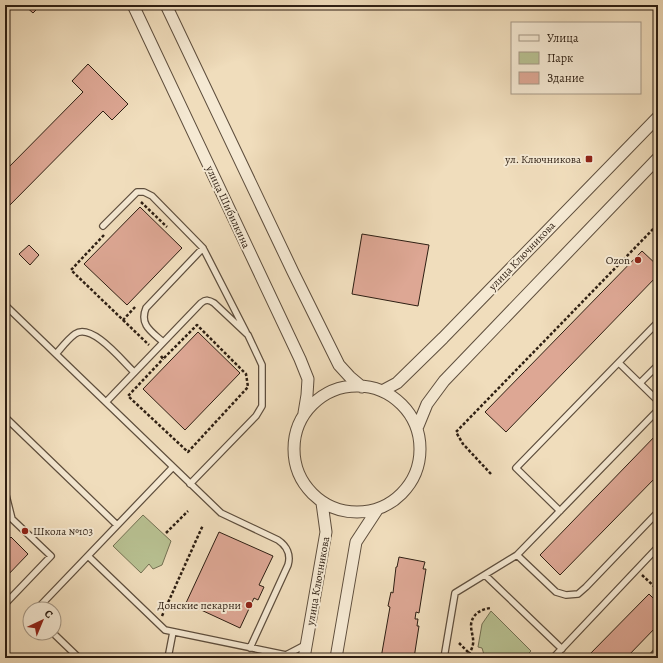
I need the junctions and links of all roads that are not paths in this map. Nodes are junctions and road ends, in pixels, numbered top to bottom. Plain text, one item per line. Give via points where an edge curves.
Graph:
1 (133, 5) edge
2 (166, 5) edge
3 (658, 117) edge
4 (657, 160) edge
5 (105, 224) road end
6 (203, 248) junction
7 (5, 304) edge
8 (658, 322) edge
9 (248, 336) junction
10 (163, 342) junction
11 (56, 354) junction
12 (619, 362) junction
13 (658, 365) edge
14 (134, 372) junction
15 (640, 383) junction
16 (362, 387) junction
17 (382, 391) junction
18 (658, 401) edge
19 (106, 402) junction
20 (658, 410) edge
21 (304, 413) junction
22 (5, 416) edge
23 (418, 426) junction
24 (173, 467) junction
25 (190, 484) junction
26 (5, 491) edge
27 (322, 503) junction
28 (377, 510) junction
29 (560, 511) junction
30 (658, 512) edge
31 (117, 525) junction
32 (658, 547) edge
33 (517, 555) junction
34 (88, 556) junction
35 (485, 575) junction
36 (45, 601) edge
37 (5, 604) edge
38 (173, 632) junction
39 (60, 641) edge
40 (307, 644) junction
41 (250, 648) junction
42 (562, 649) junction
43 (658, 650) edge
44 (288, 656) edge
45 (75, 657) edge
46 (168, 658) edge
47 (304, 658) edge
48 (336, 658) edge
49 (444, 658) edge
50 (553, 658) edge
51 (650, 658) edge

1 - 21 street, улица Шибилкина via 300,359 308,380
2 - 16 street via 339,365
3 - 17 street, улица Ключникова via 398,383
4 - 23 street via 444,381 427,404
5 - 6 lane via 137,192 144,192 152,196
6 - 9 lane
6 - 10 lane via 146,308 143,316 145,325
7 - 11 lane
8 - 12 lane
9 - 10 lane via 214,303 205,300
9 - 25 lane via 262,365 262,406 256,416
10 - 14 lane
11 - 14 lane via 76,333 87,331 100,338
11 - 19 lane
12 - 15 lane
12 - 29 lane via 516,468
13 - 15 lane
14 - 19 lane
15 - 18 lane
16 - 17 street
16 - 21 street via 332,390 320,397
17 - 23 street via 398,403
19 - 24 lane
20 - 29 lane
21 - 27 street via 296,434 294,453 298,470 309,490
22 - 31 lane
23 - 28 street via 420,458 415,476 394,502
24 - 25 lane
24 - 31 lane
25 - 41 lane via 221,513 283,543 289,555 288,565
26 - 37 lane via 12,519 51,556
27 - 28 street via 344,512
27 - 40 street, улица Ключникова via 326,532
28 - 48 street via 356,542
29 - 33 lane
30 - 33 lane via 578,594 566,595 556,592
31 - 34 lane
32 - 42 lane
33 - 35 lane
34 - 36 lane
34 - 38 lane via 158,624
35 - 42 lane
35 - 49 lane via 455,593
38 - 41 lane
38 - 46 lane
39 - 45 lane
40 - 44 lane
40 - 47 street, улица Ключникова
41 - 44 lane
42 - 50 lane
43 - 51 lane

